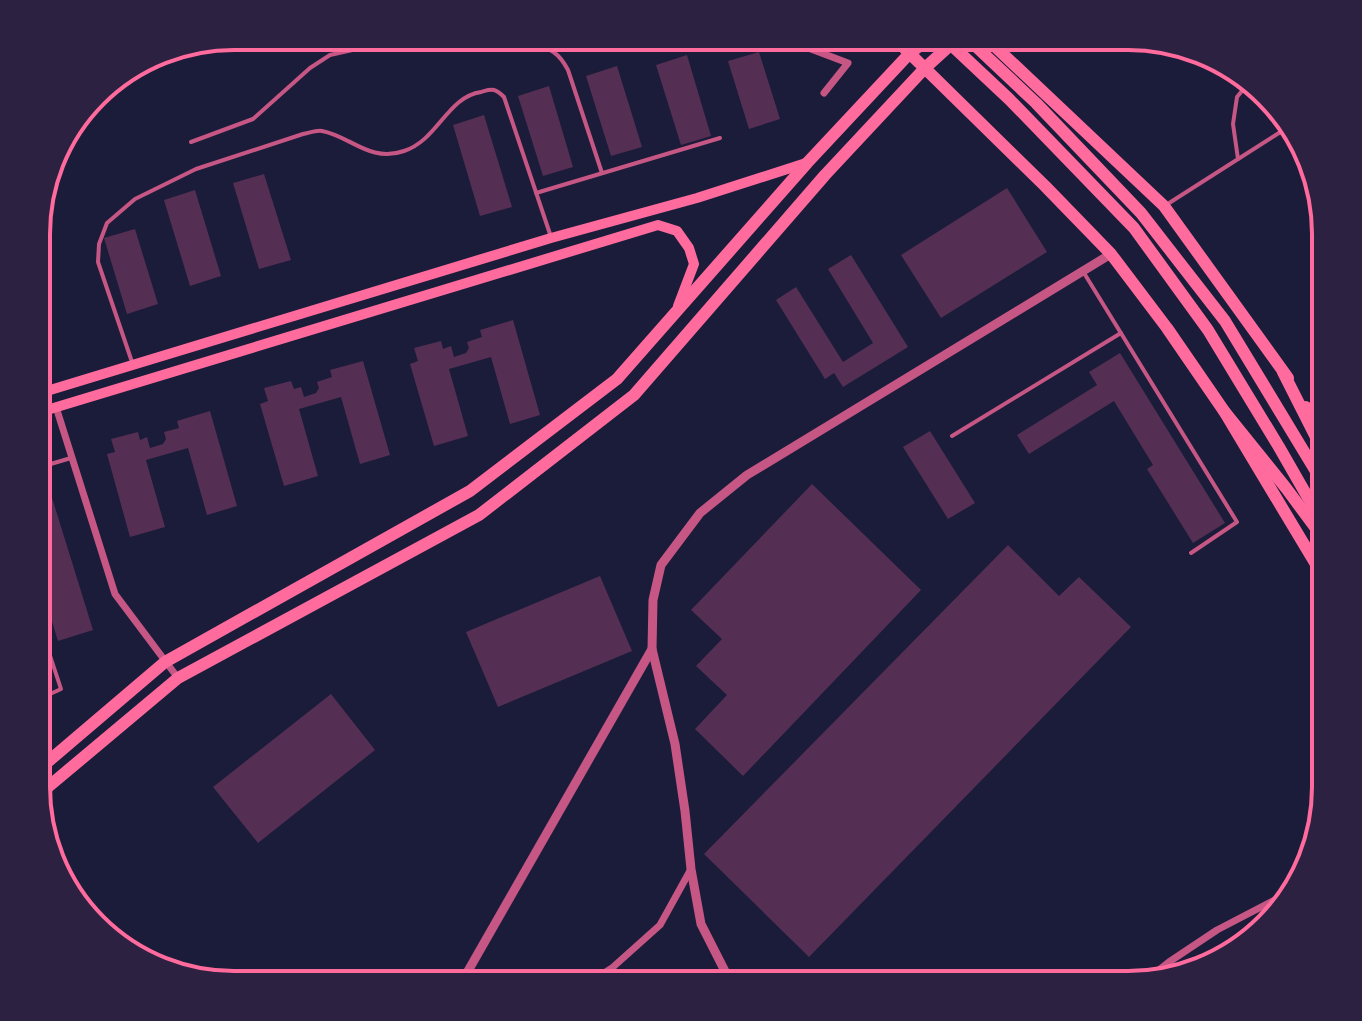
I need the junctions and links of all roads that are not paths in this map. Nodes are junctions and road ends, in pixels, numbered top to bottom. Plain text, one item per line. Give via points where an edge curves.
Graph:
1 (352, 50) edge
2 (550, 50) edge
3 (814, 50) edge
4 (907, 50) edge
5 (914, 50) edge
6 (945, 50) edge
7 (957, 50) edge
8 (980, 50) edge
9 (999, 50) edge
10 (910, 53) junction
11 (925, 68) junction
12 (1242, 91) edge
13 (824, 93) dead end
14 (1281, 132) edge
15 (720, 138) dead end
16 (191, 142) dead end
17 (1238, 159) junction
18 (808, 162) junction
19 (602, 173) junction
20 (536, 193) junction
21 (1164, 206) junction
22 (551, 238) junction
23 (1111, 254) junction
24 (1082, 271) junction
25 (676, 311) junction
26 (1121, 333) junction
27 (133, 364) junction
28 (1283, 372) junction
29 (51, 389) edge
30 (56, 407) junction
31 (50, 409) edge
32 (1224, 411) junction
33 (1312, 417) edge
34 (1312, 429) edge
35 (952, 436) dead end
36 (71, 458) junction
37 (50, 464) edge
38 (1312, 465) edge
39 (1312, 505) edge
40 (1312, 523) edge
41 (1191, 553) dead end
42 (1312, 558) edge
43 (652, 649) junction
44 (50, 656) edge
45 (165, 662) junction
46 (178, 678) junction
47 (50, 694) edge
48 (50, 760) edge
49 (50, 785) edge
50 (691, 869) junction
51 (1271, 902) edge
52 (1162, 967) edge
53 (467, 971) edge
54 (607, 971) edge
55 (725, 971) edge

1 - 16 lane via 330,55 310,68 253,119
2 - 19 lane via 568,70
3 - 13 street via 848,63
4 - 10 main road
5 - 10 main road
6 - 11 main road
7 - 39 main road via 1134,228 1208,330
8 - 38 main road via 1141,213 1225,321
9 - 21 main road
10 - 11 main road
10 - 18 main road
11 - 23 main road
11 - 46 main road via 634,395 479,515
12 - 17 lane via 1233,124
14 - 17 lane
15 - 19 lane
17 - 21 lane
18 - 22 main road
18 - 25 main road
19 - 20 lane
20 - 22 lane
20 - 27 lane via 504,97 493,90 470,94 421,144 402,153 359,148 319,130 196,169 135,199 107,223 99,244 98,262
21 - 28 main road
22 - 27 main road
23 - 24 street
23 - 32 main road
24 - 26 lane
24 - 43 street via 747,475 700,513 661,565 653,600
25 - 30 main road via 694,264 677,231 658,225
25 - 45 main road via 617,379 470,491
26 - 35 lane
26 - 41 lane via 1237,522
27 - 29 main road
28 - 33 main road
28 - 34 main road
30 - 31 main road
30 - 36 street
32 - 40 main road
32 - 42 main road
36 - 37 lane
36 - 45 street via 115,594
43 - 50 street via 675,744
43 - 53 street
44 - 47 lane via 61,689
45 - 46 street
45 - 48 main road
46 - 49 main road
50 - 54 street via 660,925
50 - 55 street via 701,924
51 - 52 street

